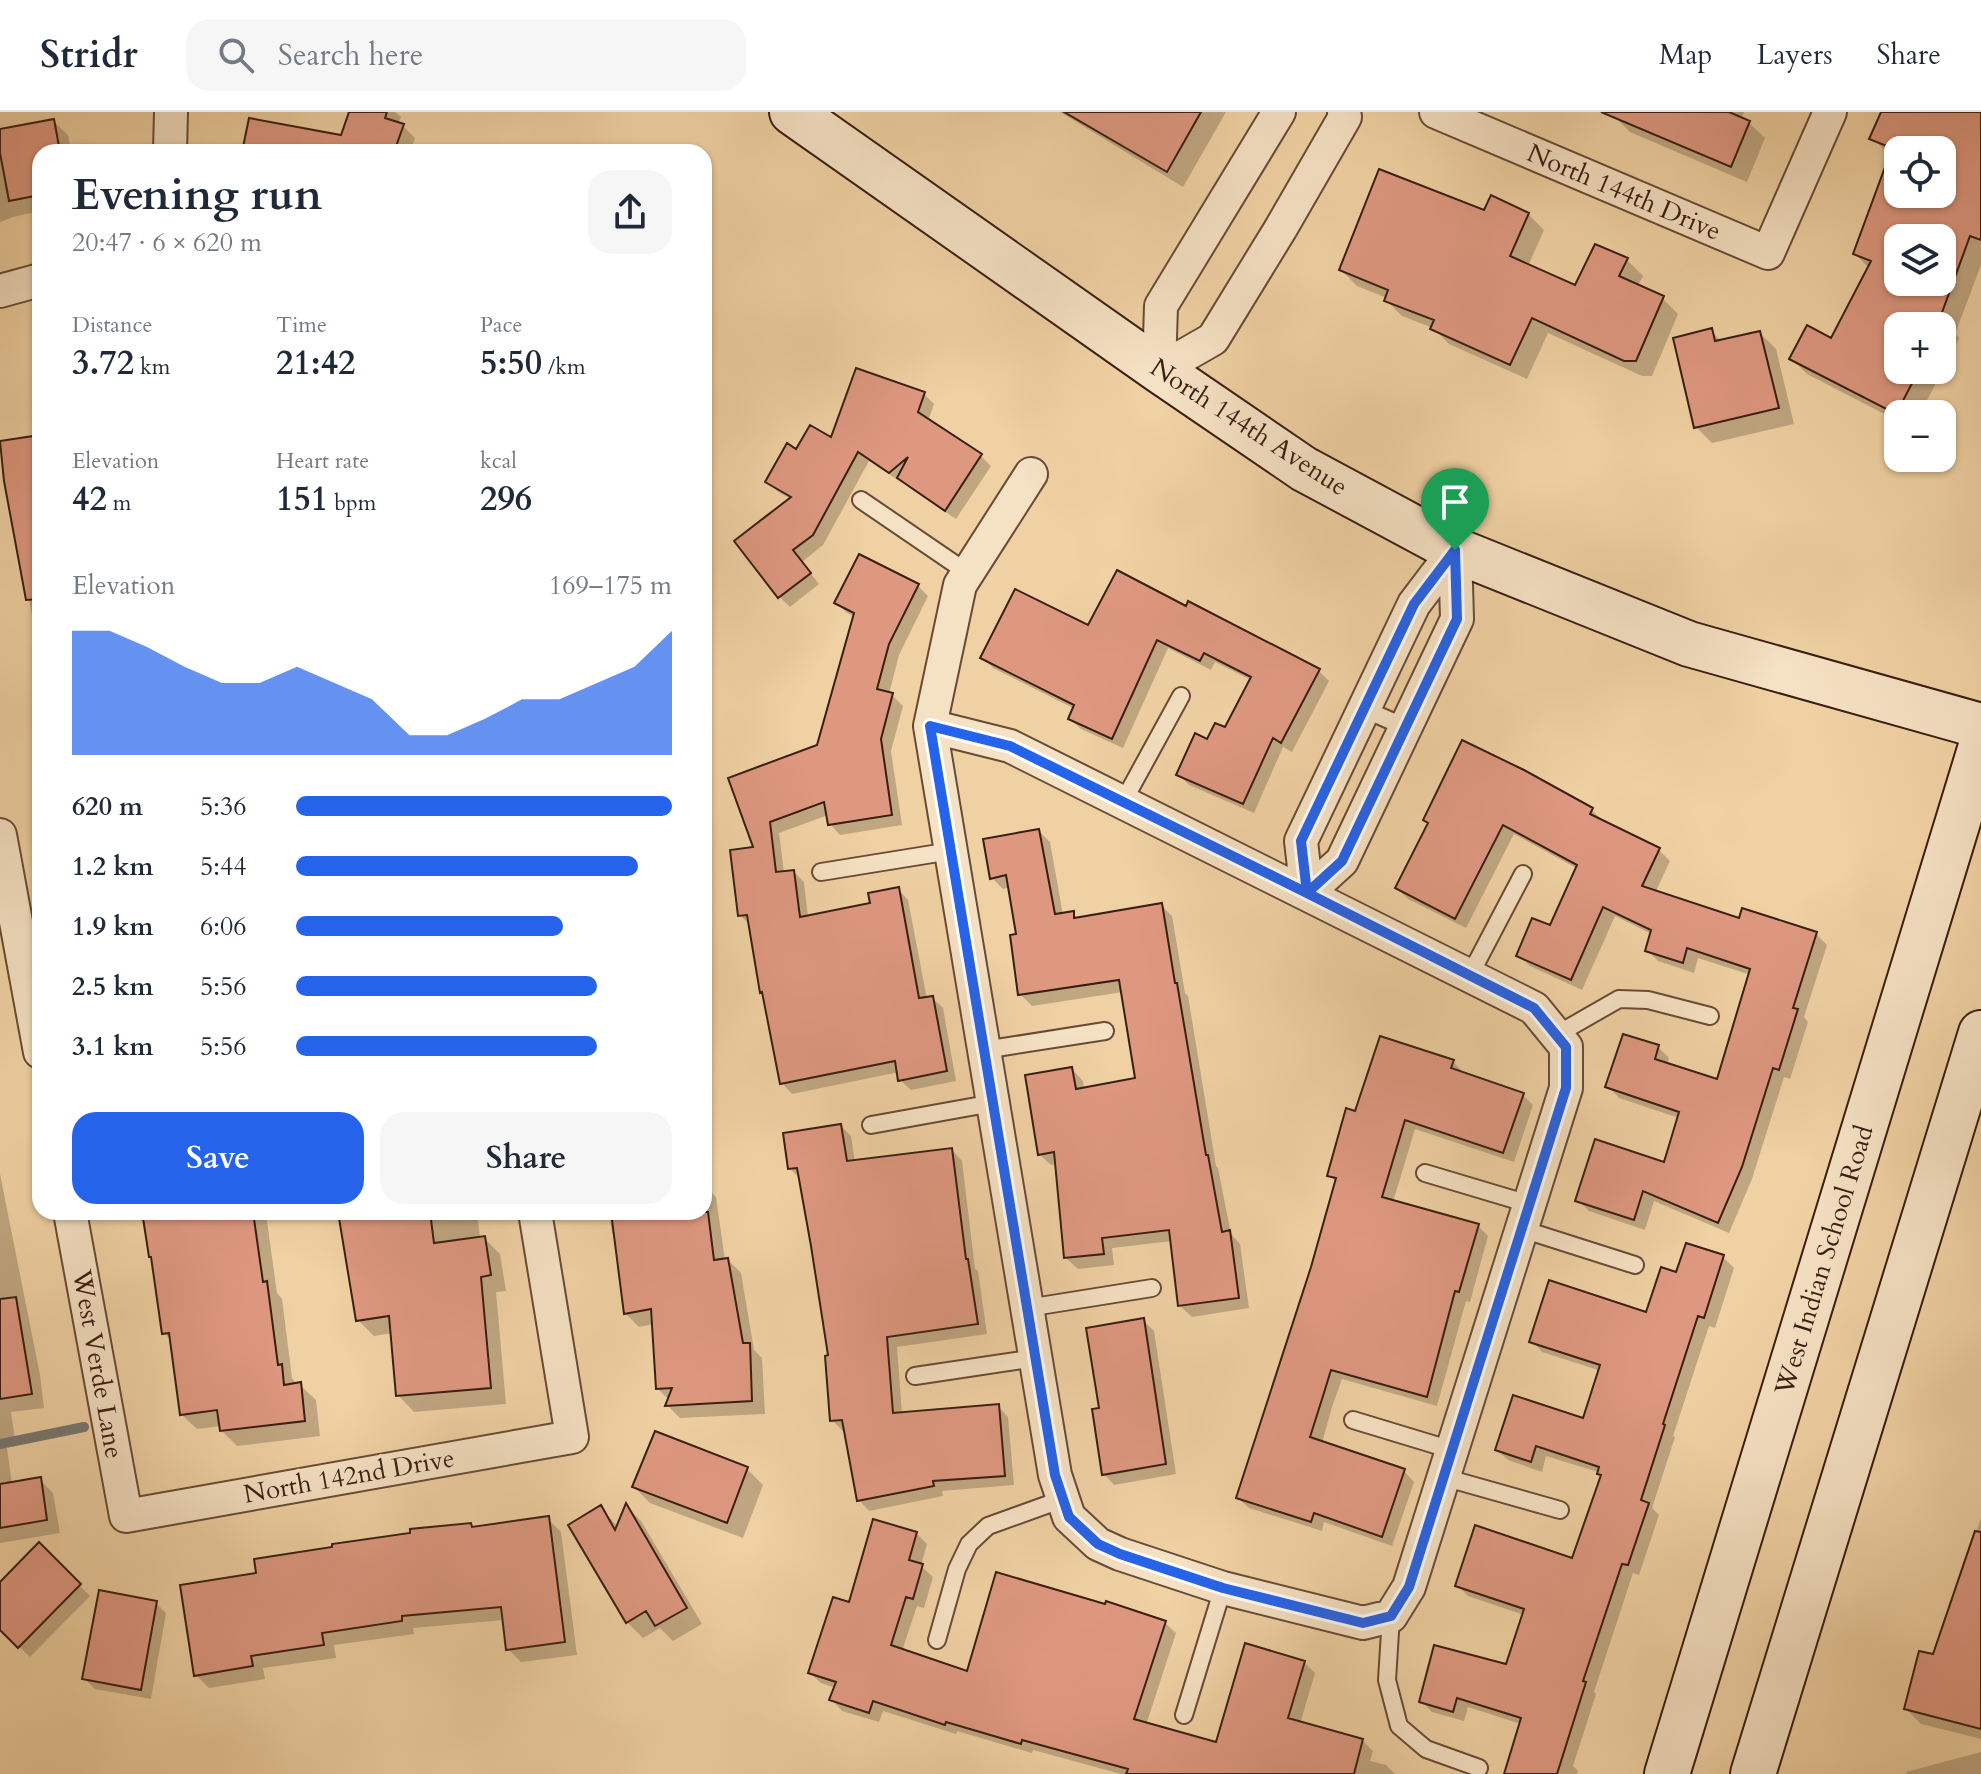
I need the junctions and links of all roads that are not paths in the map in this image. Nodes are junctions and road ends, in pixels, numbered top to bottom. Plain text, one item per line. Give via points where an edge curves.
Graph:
1 (171, 112) edge
2 (792, 112) edge
3 (1279, 112) edge
4 (1344, 112) edge
5 (1436, 112) edge
6 (1830, 112) edge
7 (170, 144) edge
8 (32, 282) edge
9 (0, 291) edge
10 (1159, 370) junction
11 (1031, 474) dead end
12 (861, 500) dead end
13 (1455, 550) junction
14 (968, 573) junction
15 (1181, 696) dead end
16 (1364, 709) junction
17 (930, 726) junction
18 (1981, 726) edge
19 (1405, 727) junction
20 (1981, 746) edge
21 (1123, 802) junction
22 (0, 835) edge
23 (951, 851) junction
24 (821, 872) dead end
25 (1523, 874) dead end
26 (1307, 893) junction
27 (1470, 975) junction
28 (32, 1009) edge
29 (1710, 1016) dead end
30 (1105, 1031) dead end
31 (1981, 1033) edge
32 (1561, 1041) junction
33 (984, 1050) junction
34 (993, 1103) junction
35 (871, 1125) dead end
36 (1425, 1173) dead end
37 (1525, 1217) junction
38 (71, 1220) edge
39 (536, 1220) edge
40 (1635, 1265) dead end
41 (1152, 1288) dead end
42 (1027, 1308) junction
43 (1036, 1358) junction
44 (915, 1376) dead end
45 (1353, 1420) dead end
46 (1448, 1464) junction
47 (1063, 1499) junction
48 (1560, 1510) dead end
49 (126, 1516) joint
50 (1223, 1588) junction
51 (1391, 1616) junction
52 (937, 1640) dead end
53 (1184, 1715) dead end
54 (1479, 1768) dead end
55 (1667, 1774) edge
56 (1753, 1774) edge

1 - 7 street
2 - 10 main road, North 144th Avenue
3 - 10 street via 1161,306
4 - 10 street via 1213,339
5 - 6 street, North 144th Drive via 1768,253
8 - 9 street
10 - 13 main road, North 144th Avenue via 1304,469
11 - 14 street
12 - 14 lane
13 - 16 street via 1414,604
13 - 18 main road, North 144th Avenue via 1689,644
13 - 19 street via 1457,619
14 - 17 street via 960,585
15 - 21 lane
16 - 19 lane
16 - 26 street via 1301,841
17 - 21 street via 1010,746
17 - 23 street
19 - 26 street via 1342,861
20 - 55 main road, West Indian School Road
21 - 26 street
22 - 28 street
23 - 24 lane
23 - 33 street
25 - 27 lane
26 - 27 street
27 - 32 street via 1534,1008
29 - 32 lane via 1648,1000 1619,999
30 - 33 lane
31 - 56 main road
32 - 37 street via 1566,1088
33 - 34 street
34 - 35 lane
34 - 42 street
36 - 37 lane
37 - 40 lane
37 - 46 street
38 - 49 street, West Verde Lane
39 - 49 street, North 142nd Drive via 572,1437
41 - 42 lane
42 - 43 street
43 - 44 lane
43 - 47 street
45 - 46 lane
46 - 48 lane
46 - 51 street via 1409,1587
47 - 50 street via 1069,1517 1098,1544
47 - 52 lane via 988,1526 969,1544
50 - 51 street via 1363,1623
50 - 53 lane
51 - 54 lane via 1387,1680 1399,1726 1426,1749

